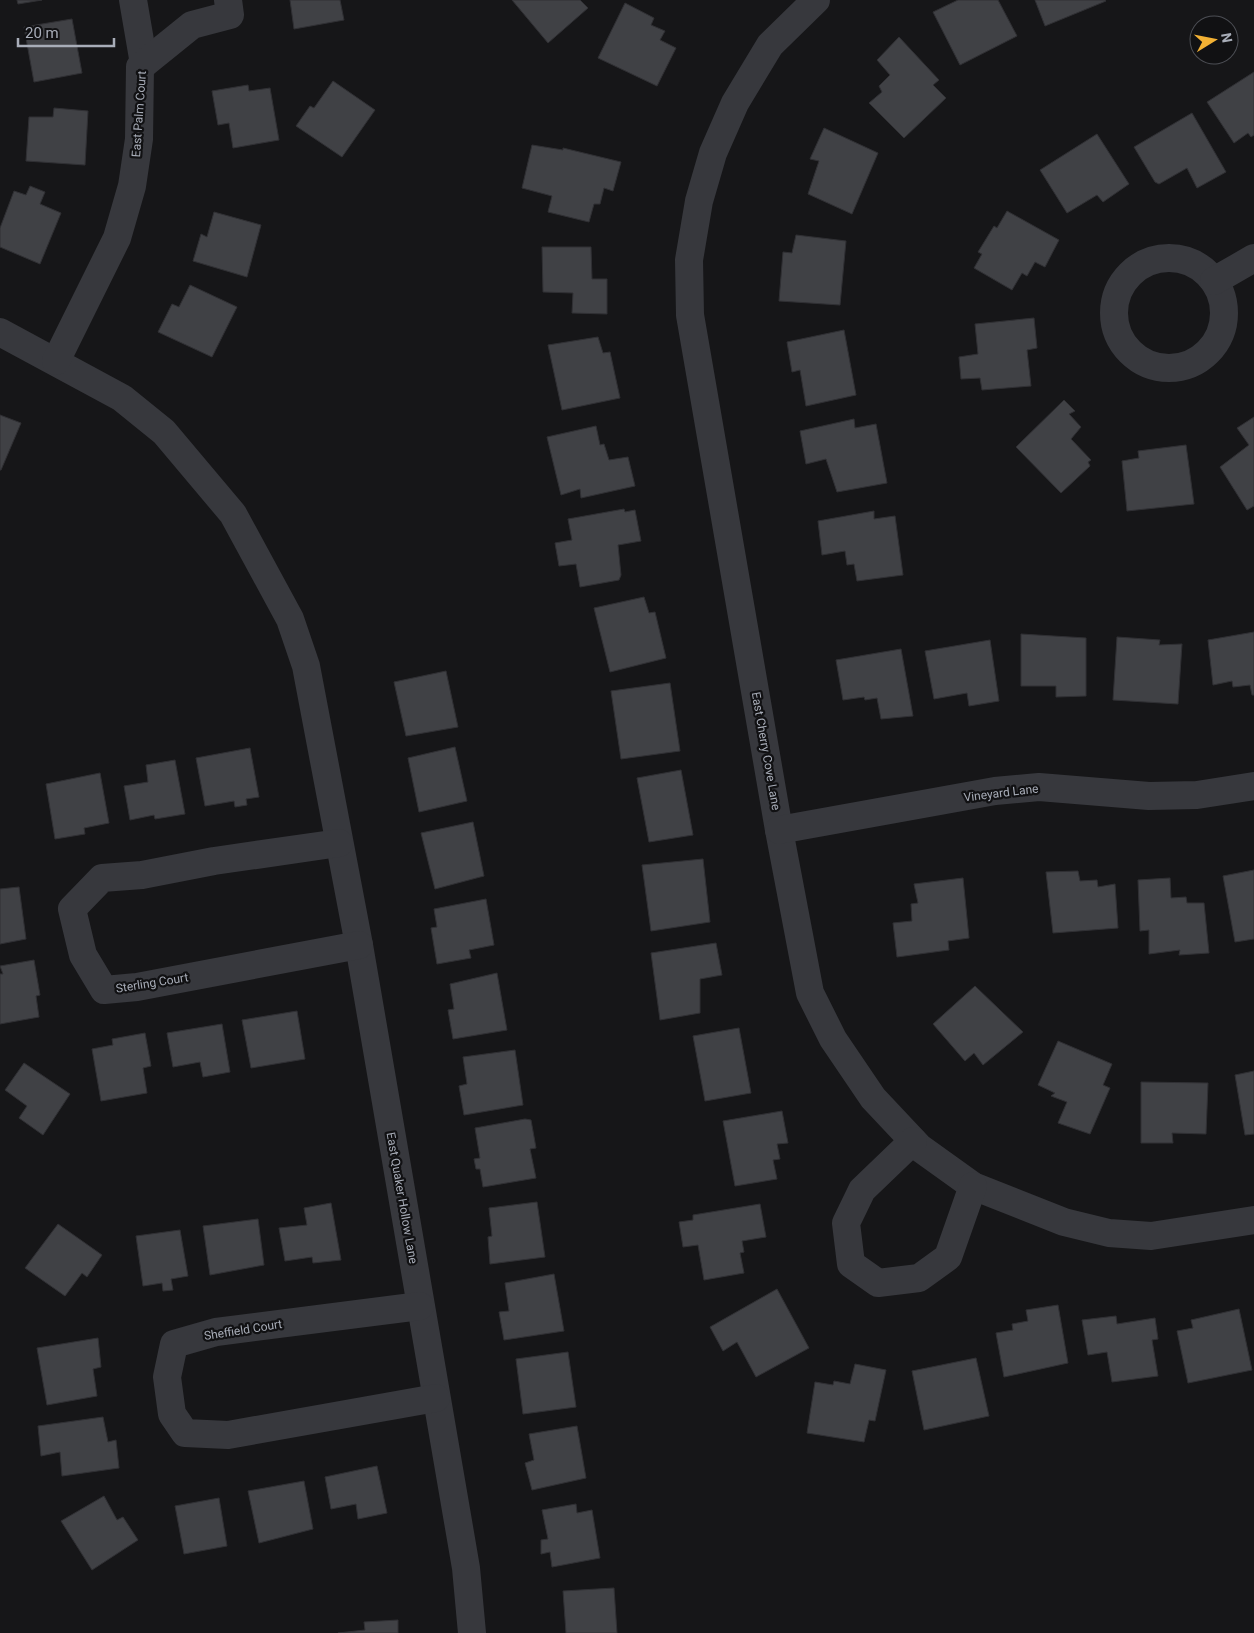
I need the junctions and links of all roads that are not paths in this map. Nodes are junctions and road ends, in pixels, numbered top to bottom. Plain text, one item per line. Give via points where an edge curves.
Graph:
1 (132, 0) edge
2 (228, 0) edge
3 (804, 4) edge
4 (144, 64) junction
5 (1254, 258) edge
6 (1214, 281) dead end
7 (0, 332) edge
8 (56, 361) junction
9 (1254, 786) edge
10 (779, 830) junction
11 (339, 843) junction
12 (359, 945) junction
13 (913, 1141) junction
14 (973, 1186) junction
15 (1254, 1220) edge
16 (420, 1306) junction
17 (436, 1398) junction
18 (472, 1633) edge

1 - 4 street
2 - 4 street, East Palm Court via 230,15 192,25
3 - 10 street, East Cherry Cove Lane via 770,46 735,103 707,172 689,260 690,315
4 - 8 street, East Palm Court via 140,66 139,139 132,186 120,230
5 - 6 street
7 - 8 street, East Quaker Hollow Lane
8 - 11 street, East Quaker Hollow Lane via 122,398 164,432 233,514 290,619 306,666
9 - 10 street, Vineyard Lane via 1197,795 1149,796 1039,787 995,791
10 - 13 street, East Cherry Cove Lane via 810,993 833,1039 873,1098
11 - 12 street, East Quaker Hollow Lane
11 - 12 street, Sterling Court via 142,875 102,878 72,909 83,955 104,990 137,987
12 - 16 street, East Quaker Hollow Lane
13 - 14 street, East Cherry Cove Lane
13 - 14 street via 862,1190 846,1222 852,1264 878,1283 919,1278 948,1258
14 - 15 street, East Cherry Cove Lane via 1064,1222 1109,1233 1151,1236
16 - 17 street, East Quaker Hollow Lane
16 - 17 street, Sheffield Court via 216,1332 174,1344 167,1377 172,1414 185,1434 228,1435
17 - 18 street, East Quaker Hollow Lane via 466,1568

